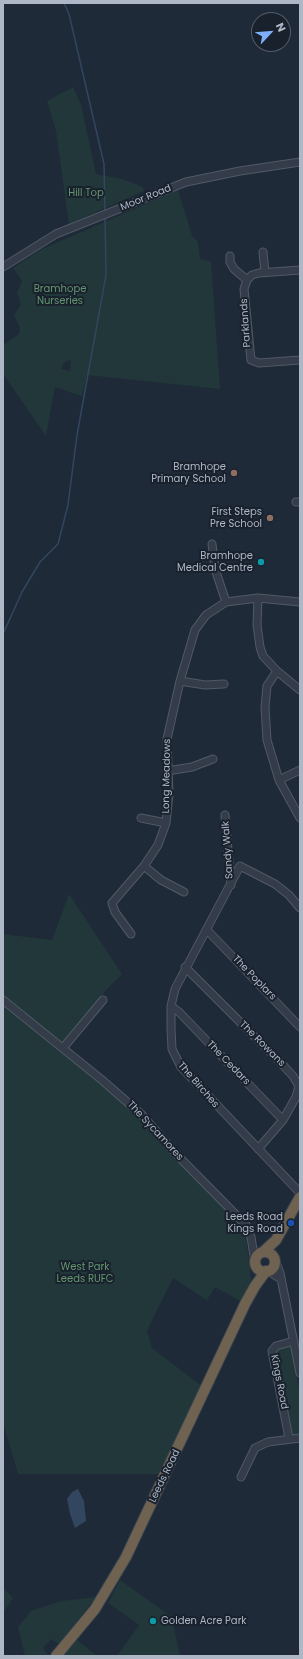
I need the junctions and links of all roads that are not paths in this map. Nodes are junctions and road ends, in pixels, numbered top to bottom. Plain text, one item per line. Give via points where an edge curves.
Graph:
1 (300, 162) edge
2 (263, 252) dead end
3 (230, 256) dead end
4 (3, 267) edge
5 (300, 270) edge
6 (265, 272) junction
7 (247, 280) junction
8 (300, 360) edge
9 (212, 544) dead end
10 (258, 598) junction
11 (226, 602) junction
12 (300, 602) edge
13 (277, 671) junction
14 (180, 681) junction
15 (224, 684) dead end
16 (299, 687) edge
17 (213, 759) dead end
18 (300, 770) edge
19 (167, 771) junction
20 (279, 780) junction
21 (226, 815) dead end
22 (141, 818) dead end
23 (300, 818) edge
24 (166, 823) junction
25 (144, 866) junction
26 (231, 885) junction
27 (184, 892) dead end
28 (300, 908) edge
29 (207, 930) junction
30 (131, 934) dead end
31 (185, 967) junction
32 (3, 1000) edge
33 (103, 1000) dead end
34 (171, 1006) junction
35 (300, 1027) edge
36 (63, 1048) junction
37 (283, 1120) junction
38 (258, 1149) junction
39 (300, 1193) edge
40 (300, 1197) edge
41 (276, 1240) junction
42 (252, 1247) junction
43 (263, 1252) junction
44 (274, 1258) junction
45 (262, 1268) junction
46 (281, 1279) junction
47 (294, 1341) junction
48 (300, 1373) edge
49 (289, 1438) junction
50 (300, 1438) edge
51 (241, 1477) dead end
52 (56, 1656) edge

1 - 4 street, Moor Road via 186,182 56,234
2 - 6 street
3 - 7 street via 234,269
5 - 6 street
6 - 7 street via 252,275
7 - 8 street, Parklands via 244,289 251,360 259,363
9 - 11 street via 215,569
10 - 11 street
10 - 12 street
10 - 13 street via 257,625 260,647 263,656
11 - 14 street, Long Meadows via 206,615 195,630
13 - 16 street
13 - 20 street via 267,686 265,708 268,740
14 - 15 street via 211,686
14 - 19 street, Long Meadows via 167,739
17 - 19 street via 192,767
18 - 20 street
19 - 24 street, Long Meadows via 169,794
20 - 23 street
21 - 26 street, Sandy Walk
22 - 24 street
24 - 25 street, Long Meadows via 158,845
25 - 27 street via 161,880
25 - 30 street, Long Meadows via 112,903 115,912
26 - 28 street, The Birches via 240,866 275,884
26 - 29 street, The Birches
29 - 31 street, The Birches
29 - 35 street, The Poplars
31 - 34 street, The Birches
31 - 37 street, The Rowans via 297,1081 298,1090
32 - 36 street, The Sycamores
33 - 36 street
34 - 37 street, The Cedars
34 - 38 street, The Birches via 172,1049 181,1067
36 - 42 street, The Sycamores via 142,1115 179,1157 242,1220 249,1232
37 - 38 street, The Rowans
38 - 39 street, The Birches
40 - 41 highway
41 - 43 highway
41 - 44 highway
42 - 43 street
42 - 45 street, The Sycamores
43 - 44 highway
43 - 45 highway via 257,1256
44 - 45 highway via 272,1268
44 - 46 street
45 - 46 street
45 - 52 highway, Leeds Road via 126,1557 95,1609
46 - 47 street
47 - 48 street
47 - 49 street, Kings Road via 276,1346 272,1351
49 - 50 street
49 - 51 street via 268,1442 255,1448

